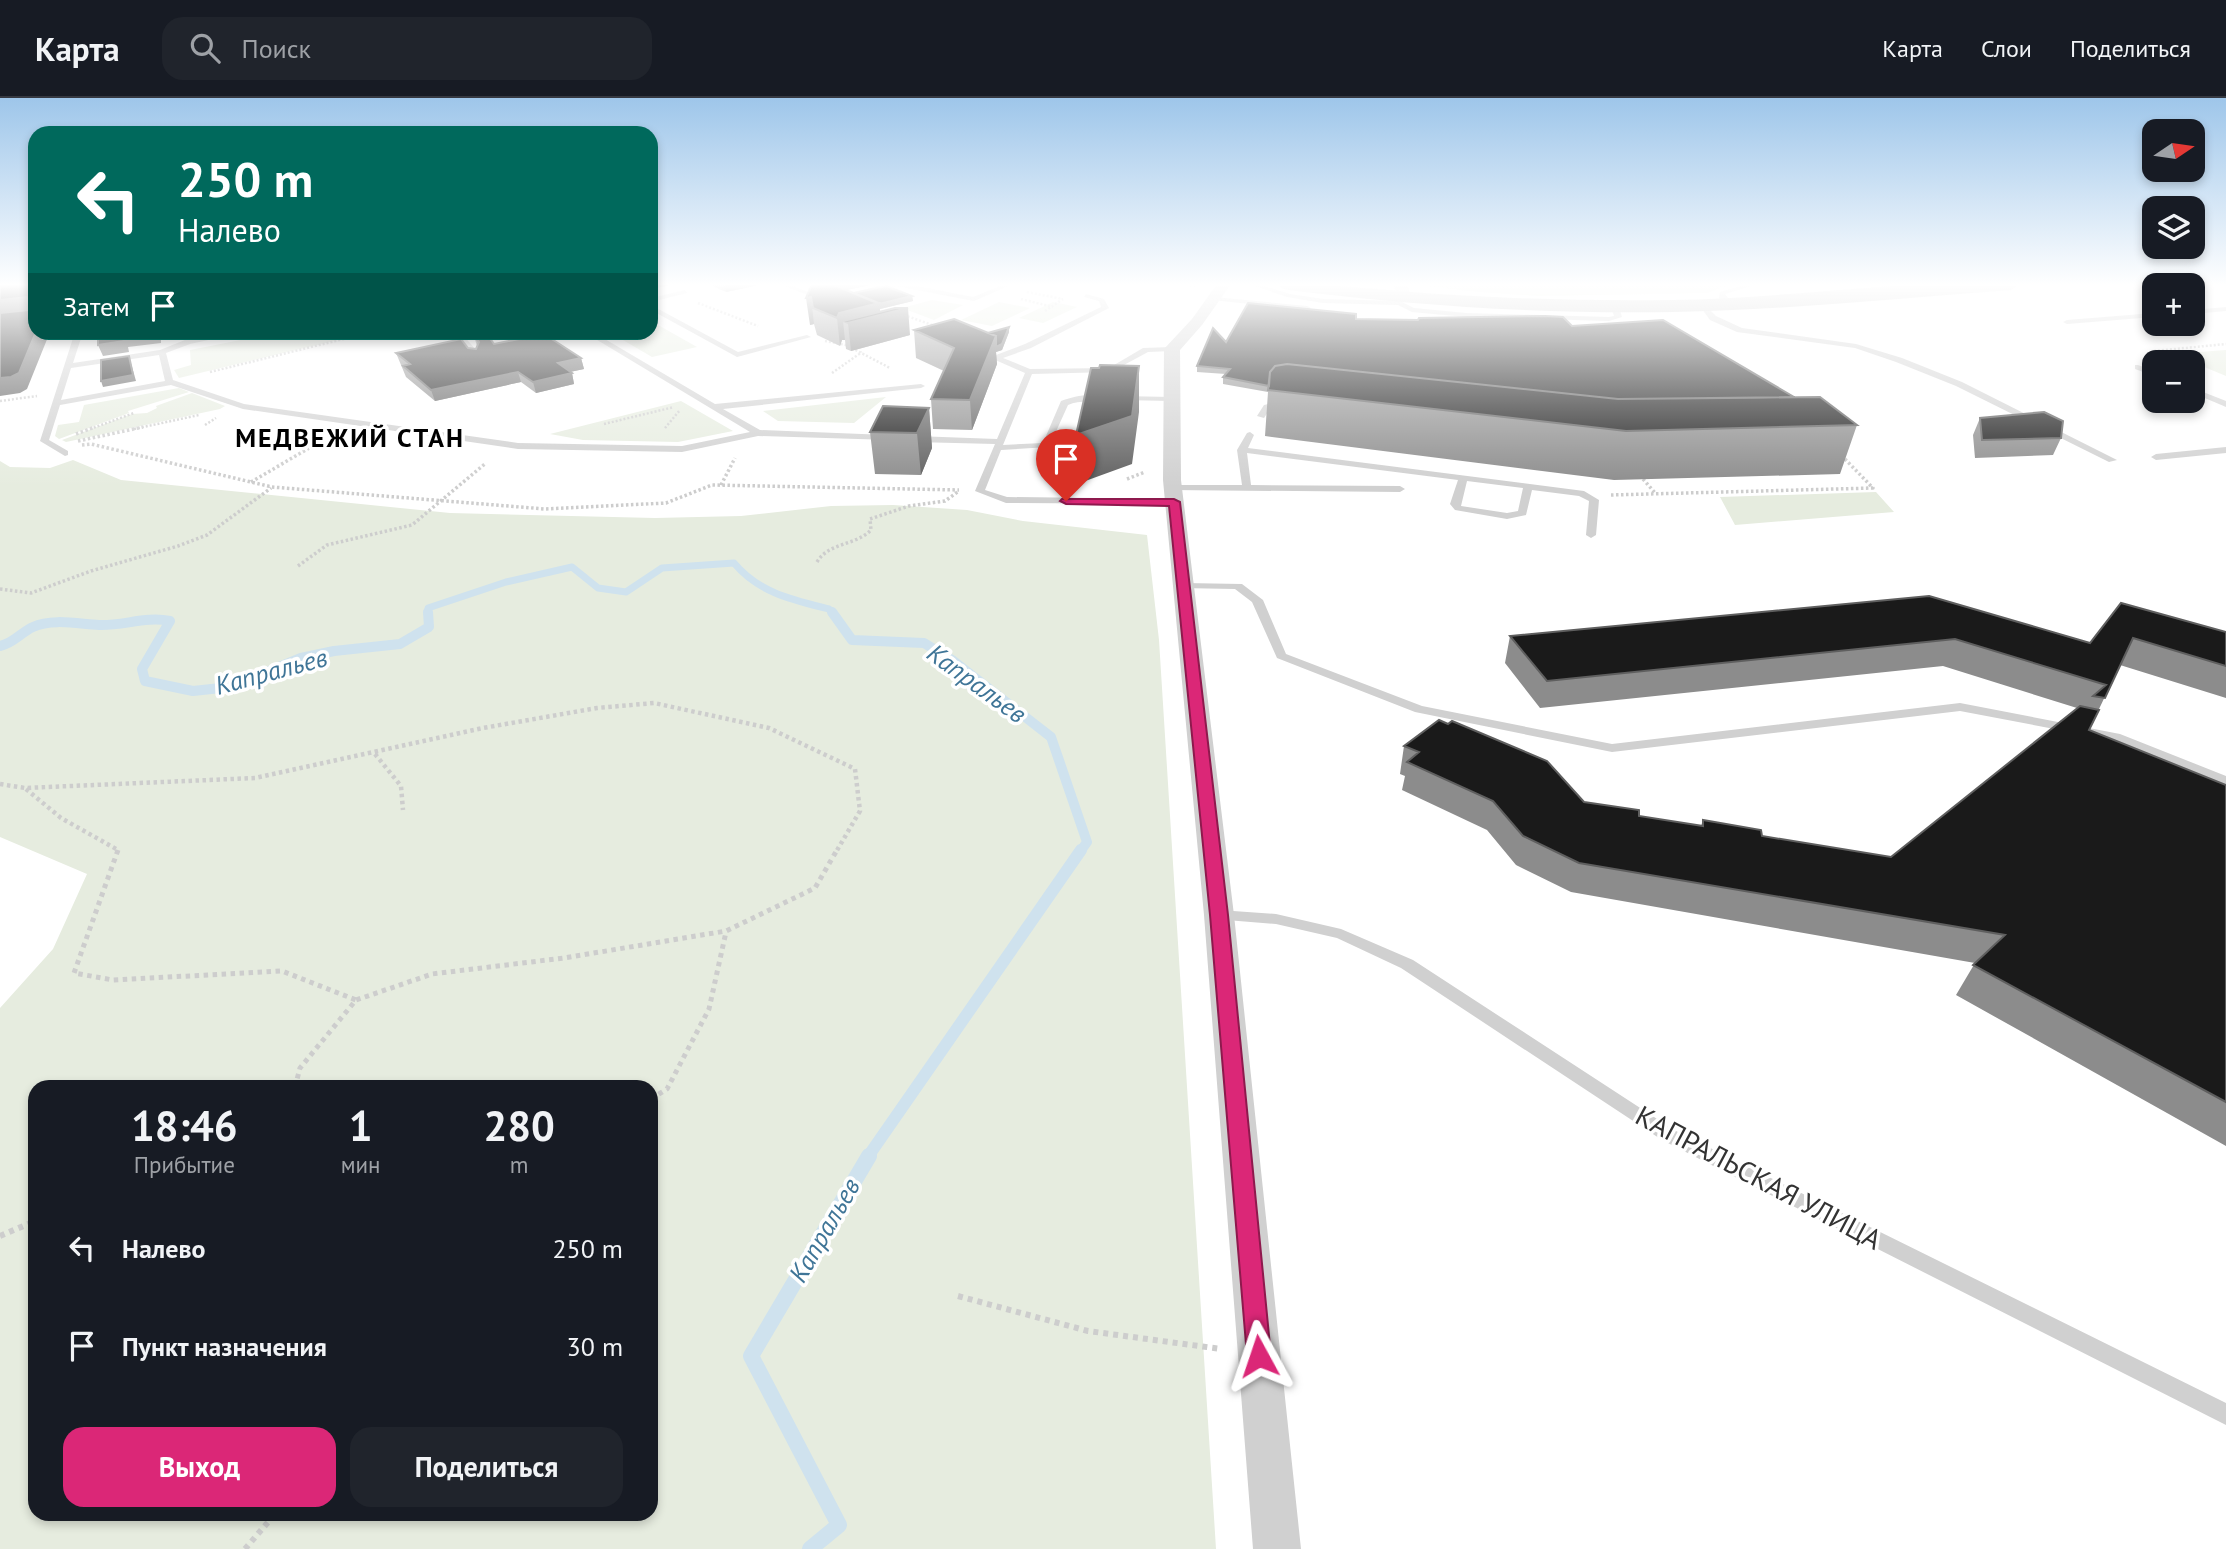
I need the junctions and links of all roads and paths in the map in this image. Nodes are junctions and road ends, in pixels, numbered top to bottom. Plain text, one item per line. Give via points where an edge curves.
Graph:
1 (74, 352) edge
2 (162, 352) joint
3 (292, 352) edge
4 (473, 352) edge
5 (620, 352) edge
6 (731, 352) edge
7 (750, 352) edge
8 (863, 352) joint
9 (980, 352) edge
10 (1013, 352) edge
11 (1143, 352) edge
12 (1172, 352) edge
13 (1874, 352) edge
14 (476, 355) edge
15 (996, 358) junction
16 (70, 366) junction
17 (2138, 367) dead end
18 (2142, 369) edge
19 (1029, 372) junction
20 (830, 374) dead end
21 (170, 382) junction
22 (921, 386) joint
23 (62, 392) junction
24 (2205, 395) edge
25 (1172, 399) junction
26 (702, 400) junction
27 (0, 401) edge
28 (59, 402) junction
29 (2226, 404) edge
30 (1297, 406) edge
31 (714, 407) junction
32 (135, 412) dead end
33 (203, 415) dead end
34 (1261, 416) dead end
35 (354, 421) junction
36 (593, 427) dead end
37 (758, 433) junction
38 (1250, 435) dead end
39 (895, 438) edge
40 (908, 438) edge
41 (508, 444) junction
42 (999, 445) junction
43 (56, 448) junction
44 (1834, 448) edge
45 (1242, 450) junction
46 (2226, 450) edge
47 (2156, 457) dead end
48 (2112, 460) dead end
49 (1463, 478) junction
50 (1643, 479) edge
51 (251, 482) junction
52 (1528, 486) junction
53 (272, 487) junction
54 (1247, 488) junction
55 (1400, 489) dead end
56 (959, 491) junction
57 (980, 491) junction
58 (1657, 494) junction
59 (1174, 495) junction
60 (1590, 496) junction
61 (440, 502) junction
62 (1591, 535) dead end
63 (817, 562) dead end
64 (298, 566) dead end
65 (1184, 586) junction
66 (0, 589) edge
67 (375, 754) junction
68 (2226, 781) edge
69 (0, 785) edge
70 (25, 788) junction
71 (403, 810) dead end
72 (1219, 915) junction
73 (726, 931) junction
74 (356, 1000) junction
75 (297, 1080) edge
76 (658, 1095) edge
77 (28, 1224) edge
78 (0, 1236) edge
79 (958, 1296) dead end
80 (1222, 1349) dead end
81 (2226, 1414) edge
82 (269, 1521) edge
83 (245, 1549) edge
84 (1277, 1549) edge

1 - 16 lane
2 - 16 lane
2 - 21 lane
3 - 21 path
4 - 14 lane
5 - 26 lane
6 - 7 lane
8 - 20 path
8 - 22 path
9 - 15 lane
10 - 15 lane
11 - 19 lane via 1111,370
12 - 25 street
13 - 48 lane via 1959,384
15 - 19 lane
16 - 23 lane
17 - 18 lane
19 - 42 lane
21 - 28 lane
21 - 35 lane via 243,406
22 - 31 lane
23 - 27 path
23 - 28 lane
24 - 29 lane
25 - 42 lane via 1069,400 1046,445
25 - 59 street
26 - 31 lane
26 - 36 path
28 - 43 lane via 44,441
30 - 34 lane via 1273,405
31 - 37 lane
32 - 43 path
33 - 43 path
35 - 41 lane
35 - 51 path
37 - 39 lane
37 - 41 lane via 682,449
38 - 45 lane
40 - 42 lane
41 - 61 path
42 - 57 lane
43 - 51 path via 91,444
44 - 58 path via 1873,488
45 - 49 lane
45 - 54 lane
46 - 47 lane
49 - 52 lane
49 - 52 lane via 1455,503 1458,508 1507,516 1523,513
50 - 58 path
51 - 53 path
52 - 60 lane
53 - 61 path
53 - 66 path via 207,535 31,593
54 - 55 lane
54 - 59 lane
56 - 57 path
56 - 61 path via 712,485 666,503 545,509
56 - 63 path via 945,501 909,506 870,519 866,538 824,551
57 - 59 lane via 1006,500
58 - 60 path
59 - 65 street
60 - 62 lane via 1594,500
61 - 64 path via 412,525 327,545
65 - 68 lane via 1238,586 1257,600 1281,656 1419,709 1612,748 1960,707 2115,737
65 - 72 street
67 - 70 path via 255,778
67 - 71 path via 401,786
67 - 73 path via 483,728 597,708 654,704 769,728 855,769 860,811 815,888
69 - 70 path
70 - 74 path via 61,818 118,850 74,973 113,980 282,971
72 - 81 lane, КАПРАЛЬСКАЯ УЛИЦА via 1276,919 1341,934 1407,964 1668,1135
72 - 84 street
73 - 74 path via 432,974
73 - 76 path via 709,1009 667,1089
74 - 75 path via 300,1068
77 - 78 path
79 - 80 path via 1088,1331
82 - 83 path

